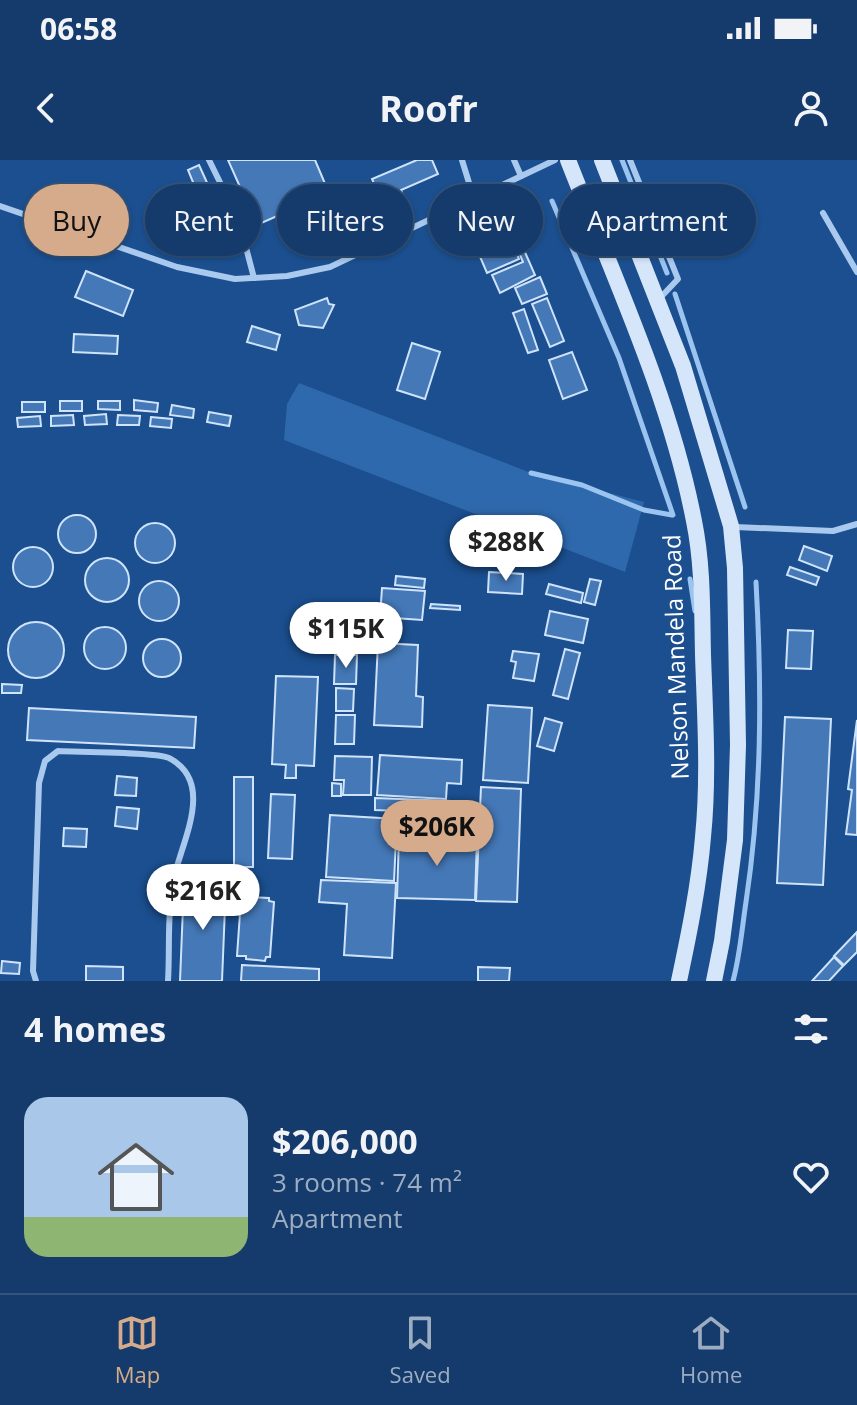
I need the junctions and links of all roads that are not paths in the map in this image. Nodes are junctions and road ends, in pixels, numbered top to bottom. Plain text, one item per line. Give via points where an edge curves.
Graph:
1 (209, 160) edge
2 (462, 160) edge
3 (514, 160) edge
4 (555, 160) edge
5 (568, 160) edge
6 (602, 160) edge
7 (630, 160) edge
8 (521, 176) junction
9 (469, 184) edge
10 (505, 184) edge
11 (0, 206) edge
12 (823, 213) dead end
13 (429, 220) edge
14 (857, 272) edge
15 (254, 278) junction
16 (657, 301) junction
17 (857, 524) edge
18 (731, 526) junction
19 (36, 981) edge
20 (168, 981) edge
21 (679, 981) edge
22 (714, 981) edge

1 - 15 lane via 239,221
2 - 9 lane
3 - 8 lane
4 - 8 lane
5 - 21 main road, Nelson Mandela Road via 650,371 695,522 701,568 703,837
6 - 16 main road
7 - 16 lane via 678,279
8 - 10 lane
11 - 15 lane via 177,267
12 - 14 lane
13 - 15 lane via 330,267
16 - 18 main road via 683,366
17 - 18 lane via 833,531
18 - 22 main road via 738,716 735,824
19 - 20 lane via 39,783 45,761 58,751 167,756 187,773 194,792 173,883

